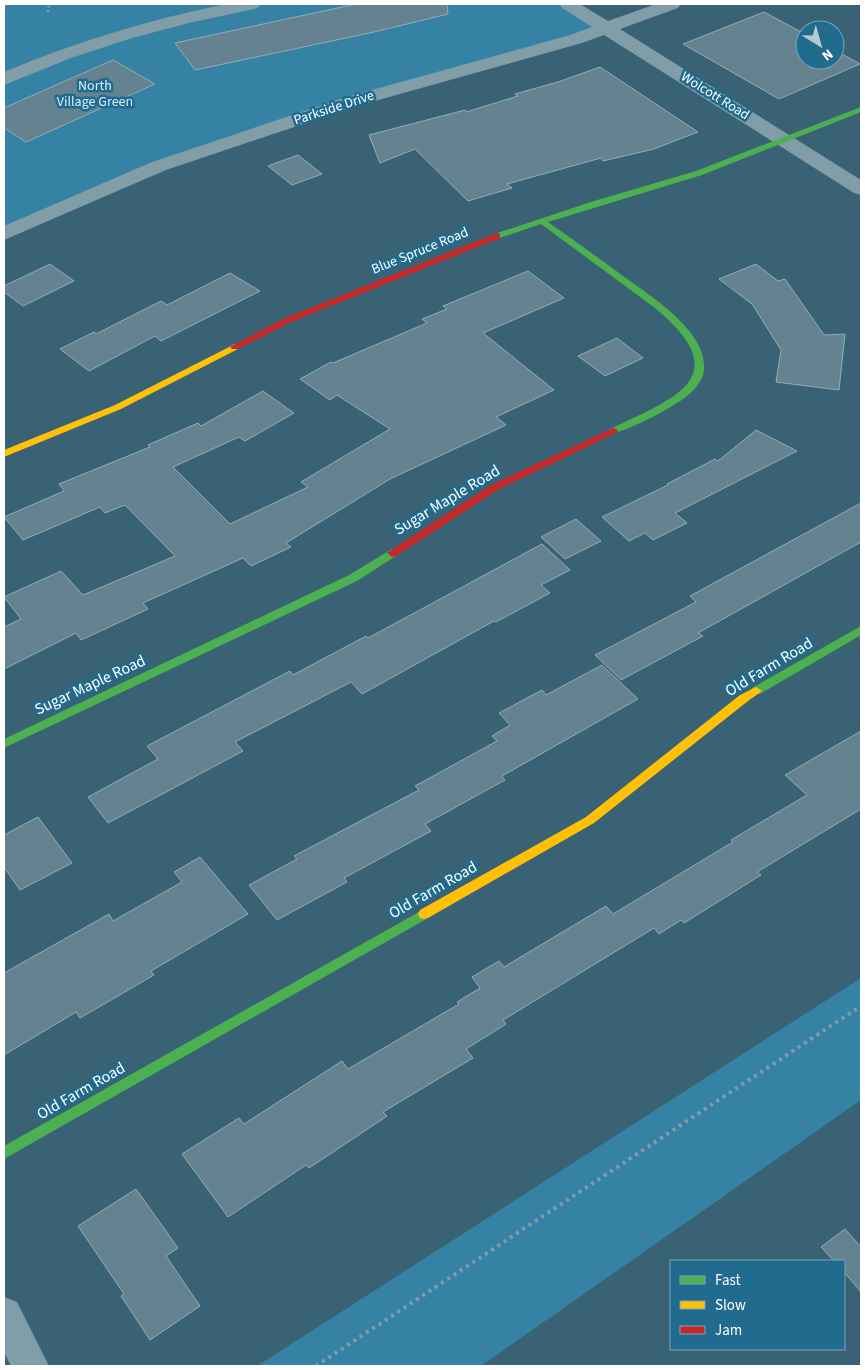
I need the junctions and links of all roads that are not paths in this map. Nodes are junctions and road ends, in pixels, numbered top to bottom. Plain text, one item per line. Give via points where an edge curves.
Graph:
1 (252, 4) edge
2 (568, 4) edge
3 (672, 4) edge
4 (608, 28) junction
5 (4, 79) edge
6 (861, 109) edge
7 (785, 140) junction
8 (861, 189) edge
9 (543, 222) junction
10 (4, 234) edge
11 (4, 454) edge
12 (861, 630) edge
13 (4, 744) edge
14 (4, 1153) edge
15 (4, 1315) edge
16 (31, 1366) edge

1 - 5 street via 182,17 124,34
2 - 4 street, Wolcott Road
3 - 4 street, Parkside Drive
4 - 7 street, Wolcott Road
4 - 10 street, Parkside Drive via 350,102 160,166
6 - 7 street, Blue Spruce Road
7 - 8 street, Wolcott Road
7 - 9 street, Blue Spruce Road via 699,173
9 - 11 street, Blue Spruce Road via 488,239 288,320 118,408
9 - 13 street, Sugar Maple Road via 677,323 689,337 699,363 698,375 689,388 673,402 495,488 353,578
12 - 14 street, Old Farm Road via 744,698 590,820
15 - 16 street

